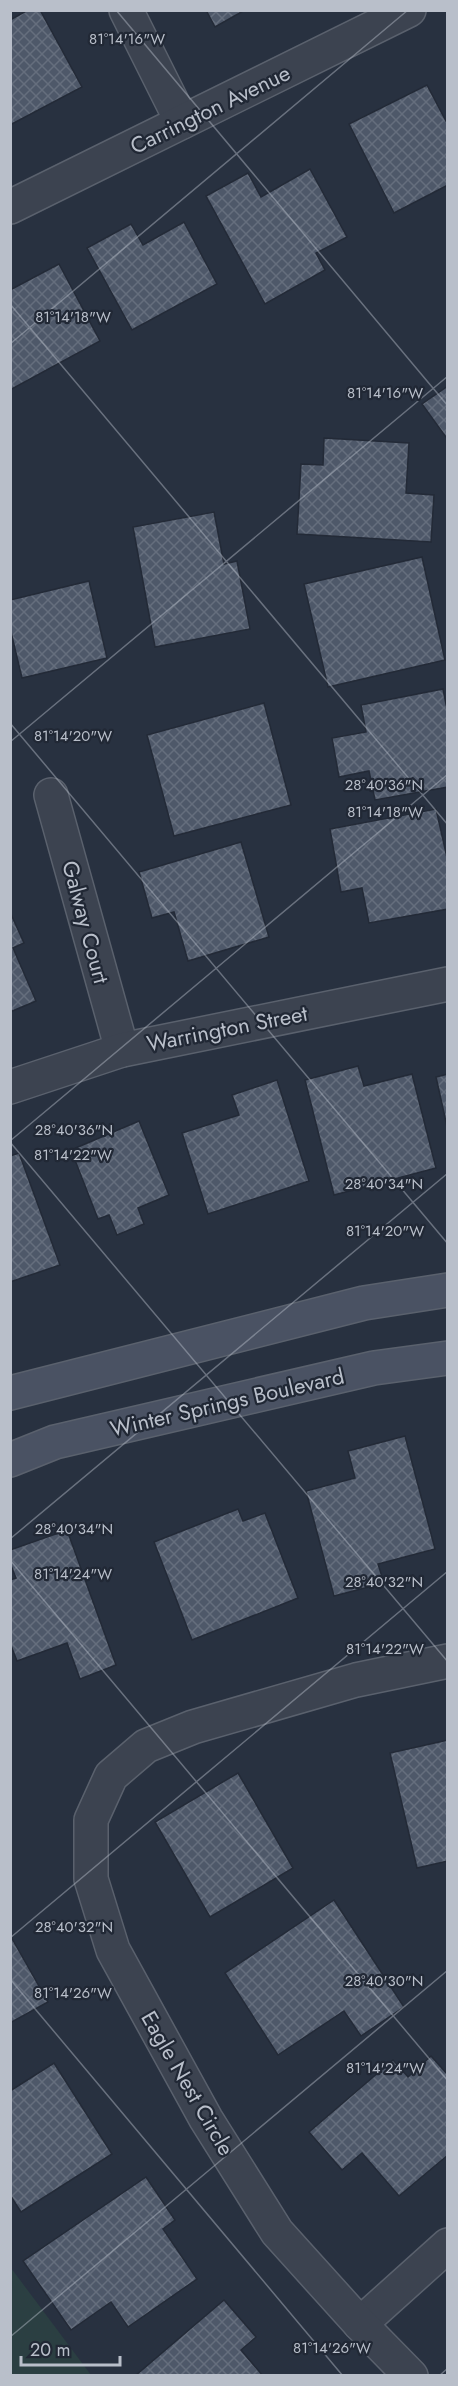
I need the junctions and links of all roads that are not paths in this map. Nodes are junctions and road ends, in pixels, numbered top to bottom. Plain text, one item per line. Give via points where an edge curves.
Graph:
1 (126, 10) edge
2 (409, 10) edge
3 (182, 122) junction
4 (10, 207) edge
5 (51, 795) dead end
6 (447, 984) edge
7 (122, 1050) junction
8 (10, 1087) edge
9 (447, 1290) edge
10 (447, 1358) edge
11 (10, 1393) edge
12 (10, 1460) edge
13 (447, 1661) edge
14 (447, 2245) edge
15 (360, 2324) junction
16 (411, 2376) edge

1 - 3 street
2 - 3 street, Carrington Avenue
3 - 4 street, Carrington Avenue
5 - 7 street, Galway Court
6 - 7 street, Warrington Street
7 - 8 street, Warrington Street
9 - 11 street via 364,1303
10 - 12 street, Winter Springs Boulevard via 374,1368 66,1439
13 - 15 street, Eagle Nest Circle via 356,1680 193,1726 146,1746 111,1776 91,1820 91,1880 113,1950 206,2119 277,2232
14 - 15 street
15 - 16 street, Eagle Nest Circle

